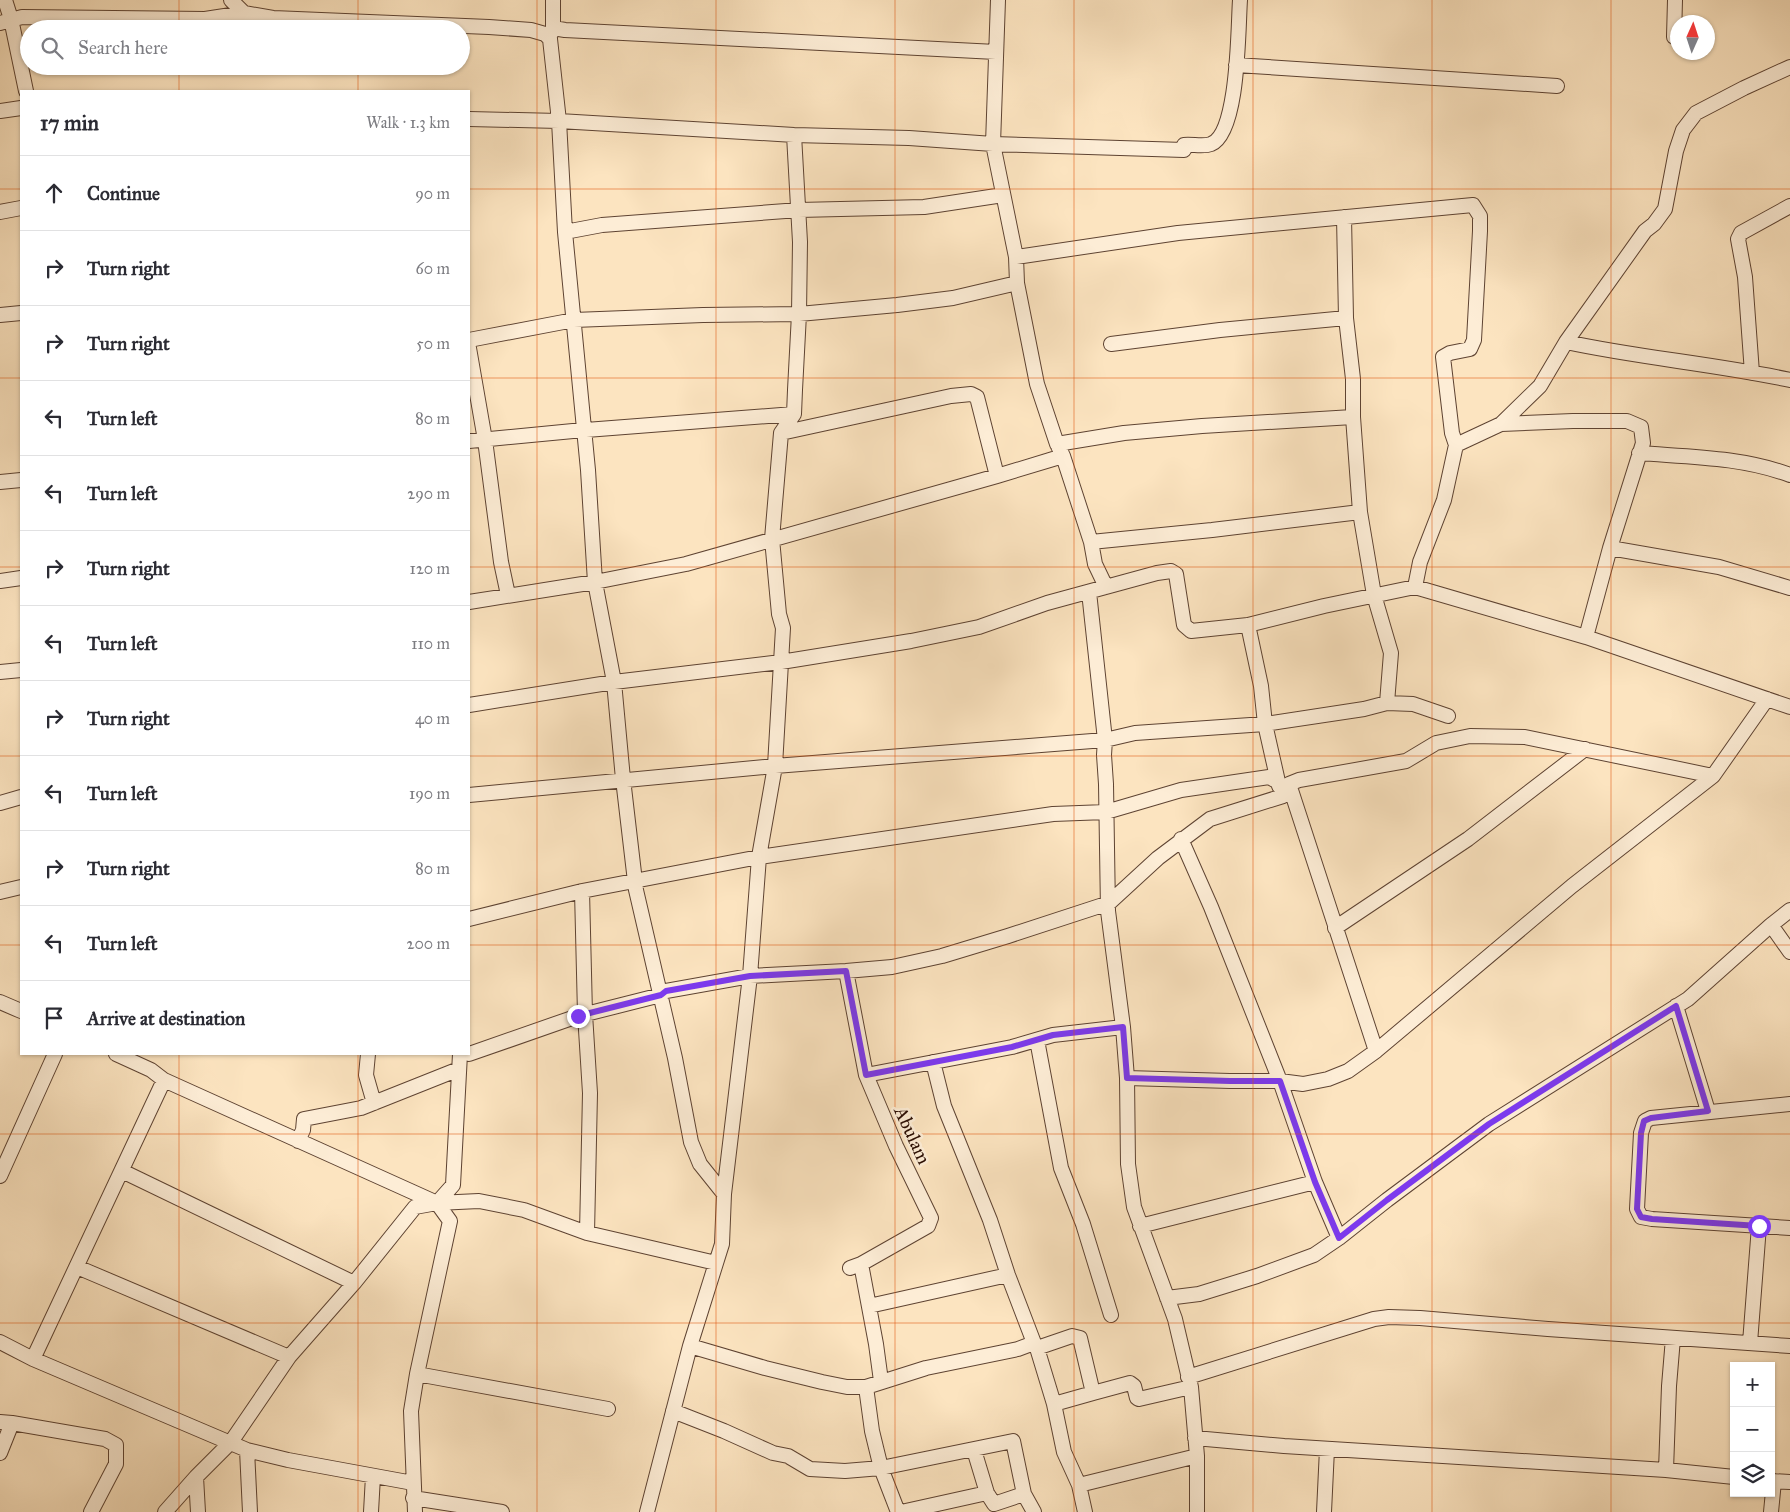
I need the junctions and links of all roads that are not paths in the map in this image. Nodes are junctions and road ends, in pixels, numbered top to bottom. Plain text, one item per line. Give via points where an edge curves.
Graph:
1 (5, 0) edge
2 (231, 0) edge
3 (553, 0) edge
4 (998, 0) edge
5 (1240, 0) edge
6 (1675, 0) edge
7 (244, 13) junction
8 (1675, 15) edge
9 (316, 20) edge
10 (5, 21) edge
11 (470, 27) edge
12 (551, 34) junction
13 (996, 52) junction
14 (1236, 65) junction
15 (1790, 67) edge
16 (20, 71) edge
17 (21, 75) edge
18 (1558, 86) dead end
19 (26, 90) edge
20 (20, 108) edge
21 (0, 111) edge
22 (470, 119) edge
23 (559, 121) junction
24 (794, 135) junction
25 (993, 144) junction
26 (1003, 195) junction
27 (1790, 206) edge
28 (20, 208) edge
29 (799, 210) junction
30 (0, 212) edge
31 (1344, 217) junction
32 (565, 232) junction
33 (1016, 257) junction
34 (1018, 283) junction
35 (20, 313) edge
36 (799, 314) junction
37 (0, 316) edge
38 (1346, 318) junction
39 (574, 320) junction
40 (470, 340) edge
41 (1566, 342) junction
42 (1111, 344) dead end
43 (470, 354) edge
44 (1752, 373) junction
45 (1790, 380) edge
46 (794, 414) junction
47 (1353, 417) junction
48 (1501, 424) junction
49 (585, 430) junction
50 (781, 433) junction
51 (485, 440) junction
52 (470, 441) edge
53 (1456, 445) junction
54 (1060, 450) junction
55 (1639, 453) junction
56 (1790, 475) edge
57 (997, 476) junction
58 (20, 480) edge
59 (0, 482) edge
60 (1360, 512) junction
61 (772, 539) junction
62 (1091, 542) junction
63 (1610, 548) junction
64 (20, 578) edge
65 (0, 581) edge
66 (595, 582) junction
67 (1415, 586) junction
68 (1106, 587) junction
69 (1790, 588) edge
70 (1088, 592) junction
71 (508, 595) junction
72 (1374, 595) junction
73 (470, 602) edge
74 (1248, 625) junction
75 (1586, 637) junction
76 (781, 662) junction
77 (20, 671) edge
78 (0, 672) edge
79 (614, 682) junction
80 (1767, 699) junction
81 (1387, 703) junction
82 (470, 706) edge
83 (1790, 707) edge
84 (1448, 716) dead end
85 (1264, 724) junction
86 (1105, 740) junction
87 (1585, 749) junction
88 (776, 766) junction
89 (1713, 776) junction
90 (623, 779) junction
91 (1283, 788) junction
92 (470, 795) edge
93 (20, 797) edge
94 (0, 803) edge
95 (1106, 812) junction
96 (1181, 839) junction
97 (759, 857) junction
98 (636, 880) junction
99 (20, 887) edge
100 (582, 890) junction
101 (0, 892) edge
102 (1109, 902) junction
103 (1790, 910) edge
104 (470, 918) edge
105 (1771, 925) junction
106 (1335, 928) junction
107 (1790, 952) edge
108 (846, 971) junction
109 (750, 976) junction
110 (661, 995) junction
111 (0, 1002) edge
112 (1676, 1006) junction
113 (20, 1011) edge
114 (585, 1014) junction
115 (1123, 1027) junction
116 (1038, 1040) junction
117 (1376, 1051) junction
118 (55, 1055) edge
119 (118, 1055) edge
120 (146, 1055) edge
121 (368, 1055) edge
122 (470, 1055) edge
123 (463, 1057) edge
124 (933, 1062) junction
125 (151, 1070) junction
126 (866, 1075) junction
127 (1127, 1078) junction
128 (164, 1080) junction
129 (1280, 1081) junction
130 (374, 1103) junction
131 (1790, 1104) edge
132 (1708, 1111) junction
133 (298, 1141) junction
134 (122, 1171) junction
135 (0, 1176) edge
136 (1315, 1182) junction
137 (724, 1194) junction
138 (437, 1203) junction
139 (1140, 1226) junction
140 (1759, 1226) junction
141 (1790, 1228) edge
142 (587, 1233) junction
143 (1339, 1238) junction
144 (716, 1263) junction
145 (77, 1267) junction
146 (1008, 1274) junction
147 (354, 1283) junction
148 (1167, 1298) junction
149 (869, 1306) junction
150 (1111, 1315) dead end
151 (1673, 1338) junction
152 (0, 1342) edge
153 (1750, 1344) junction
154 (690, 1346) junction
155 (1035, 1346) junction
156 (1790, 1346) edge
157 (289, 1357) junction
158 (34, 1359) junction
159 (417, 1374) junction
160 (881, 1381) junction
161 (1190, 1382) junction
162 (866, 1387) junction
163 (1093, 1393) junction
164 (1054, 1404) junction
165 (608, 1409) dead end
166 (673, 1411) junction
167 (6, 1423) edge
168 (1195, 1438) junction
169 (231, 1442) junction
170 (1327, 1449) junction
171 (247, 1450) junction
172 (974, 1450) junction
173 (0, 1453) edge
174 (1197, 1456) junction
175 (881, 1468) junction
176 (1666, 1470) junction
177 (373, 1476) junction
178 (196, 1477) junction
179 (1730, 1477) edge
180 (1775, 1481) edge
181 (413, 1482) junction
182 (1790, 1482) edge
183 (1079, 1485) junction
184 (1024, 1494) junction
185 (1772, 1497) edge
186 (992, 1503) edge
187 (414, 1505) edge
188 (92, 1512) edge
189 (165, 1512) edge
190 (198, 1512) edge
191 (250, 1512) edge
192 (371, 1512) edge
193 (502, 1512) edge
194 (647, 1512) edge
195 (900, 1512) edge
196 (1034, 1512) edge
197 (1085, 1512) edge
198 (1197, 1512) edge
199 (1324, 1512) edge
200 (1772, 1512) edge

1 - 10 street
2 - 7 street
3 - 12 street
4 - 13 street
5 - 14 street
6 - 8 street
7 - 9 street
7 - 10 street via 205,19 22,17
10 - 16 street
11 - 12 street
12 - 13 street via 565,30
12 - 23 street
13 - 25 street
14 - 18 street
14 - 25 street via 1229,119 1211,144 1184,144 1184,150
15 - 41 street via 1696,113 1683,130 1676,150 1665,209 1645,231
17 - 19 street
20 - 21 street
22 - 23 street
23 - 24 street
23 - 32 street
24 - 25 street
24 - 29 street
25 - 26 street
26 - 29 street via 924,207
26 - 33 street
27 - 44 street via 1740,233 1738,239 1746,277
28 - 30 street
29 - 32 street via 602,225
29 - 36 street
31 - 33 street via 1178,233
31 - 38 street
31 - 53 street via 1473,204 1480,216 1474,340 1470,349 1443,357
32 - 39 street
33 - 34 street
34 - 36 street via 952,298
34 - 54 street via 1037,384
35 - 37 street
36 - 39 street
36 - 46 street
38 - 42 street
38 - 47 street via 1353,379
39 - 40 street
39 - 49 street
41 - 44 street
41 - 48 street via 1540,386
43 - 51 street
44 - 45 street
46 - 49 street
46 - 50 street
47 - 54 street via 1124,433
47 - 60 street
48 - 53 street
48 - 55 street via 1626,421 1641,427 1643,442
49 - 51 street
49 - 66 street
50 - 57 street via 971,394 977,397
50 - 61 street
51 - 52 street
51 - 71 street
53 - 67 street via 1444,500 1420,562
54 - 57 street
54 - 62 street
55 - 56 street via 1735,460
55 - 63 street
57 - 61 street
58 - 59 street
60 - 62 street
60 - 72 street
61 - 66 street via 686,564
61 - 76 street via 783,628
62 - 68 street via 1095,564
63 - 69 street via 1719,567
63 - 75 street
64 - 65 street
66 - 71 street
66 - 79 street
67 - 72 street
67 - 75 street
68 - 70 street
68 - 74 street via 1171,571 1176,574 1184,625 1191,631
70 - 76 street via 979,627
70 - 86 street
71 - 73 street
72 - 74 street
72 - 81 street via 1391,653
74 - 85 street via 1261,686
75 - 80 street
76 - 79 street
76 - 88 street
77 - 78 street
79 - 82 street
79 - 90 street
80 - 83 street
80 - 89 street
81 - 84 street via 1413,704
81 - 85 street
85 - 86 street via 1136,733
85 - 91 street
86 - 88 street
86 - 95 street
87 - 89 street
87 - 91 street via 1525,738 1470,736 1436,743 1406,761 1299,780
87 - 106 street via 1468,839
88 - 90 street
88 - 97 street
89 - 117 street via 1572,886
90 - 92 street
90 - 98 street
91 - 95 street via 1270,777 1181,790
91 - 96 street via 1210,819
91 - 106 street
93 - 94 street
95 - 97 street via 1053,814
95 - 102 street
96 - 102 street
96 - 129 street
97 - 98 street
97 - 109 street
98 - 100 street
98 - 110 street
99 - 101 street
100 - 104 street
100 - 114 street
102 - 108 street via 942,956 892,967
102 - 115 street
103 - 105 street
105 - 107 street
105 - 112 street
106 - 117 street
108 - 109 street
108 - 126 street, Abulam
109 - 110 street via 666,991
109 - 137 street
110 - 114 street
110 - 137 street via 691,1142 700,1164
111 - 113 street
112 - 132 street
112 - 143 street via 1489,1124
114 - 122 street
114 - 142 street via 590,1093
115 - 116 street via 1053,1035
115 - 127 street
116 - 124 street
116 - 150 street via 1061,1168 1083,1224
117 - 129 street via 1348,1071 1328,1079 1303,1084
118 - 135 street
119 - 125 street
120 - 125 street
121 - 130 street via 366,1075
123 - 130 street
123 - 138 street via 454,1185
124 - 126 street
124 - 146 street via 944,1106
125 - 128 street
126 - 149 street, Abulam via 930,1218 928,1226 856,1266
127 - 129 street
127 - 139 street via 1128,1164
128 - 133 street
128 - 134 street
129 - 136 street
130 - 133 street via 304,1119
131 - 132 street
132 - 140 street via 1644,1121 1637,1209 1641,1217 1652,1219
133 - 138 street
134 - 145 street
134 - 147 street
136 - 139 street
136 - 143 street
137 - 144 street via 722,1244
138 - 142 street via 479,1201 524,1210
138 - 147 street via 415,1206
138 - 159 street via 450,1221
139 - 148 street
140 - 141 street
140 - 153 street
142 - 144 street
143 - 148 street via 1314,1255 1257,1276 1199,1294
144 - 154 street
145 - 157 street
145 - 158 street
146 - 149 street
146 - 155 street
147 - 157 street
148 - 161 street
149 - 160 street
151 - 153 street
151 - 161 street via 1389,1317 1374,1319
151 - 176 street
152 - 158 street
153 - 156 street
154 - 162 street via 822,1382
154 - 166 street
155 - 160 street via 926,1368
155 - 163 street via 1072,1336 1080,1338
155 - 164 street
157 - 169 street
158 - 169 street
159 - 165 street
159 - 181 street via 411,1411
160 - 162 street
161 - 163 street via 1139,1399 1130,1383
161 - 168 street
162 - 175 street
163 - 164 street
164 - 183 street via 1064,1452
166 - 175 street via 788,1456 810,1469
166 - 194 street
167 - 173 street
167 - 188 street via 105,1439 116,1444 116,1464
168 - 170 street
168 - 174 street
169 - 171 street
169 - 178 street
170 - 176 street
170 - 199 street
171 - 177 street
171 - 191 street
172 - 175 street
172 - 184 street via 1013,1442
172 - 186 street
174 - 183 street
174 - 198 street
175 - 195 street
176 - 179 street
177 - 181 street
177 - 192 street
178 - 189 street
178 - 190 street
180 - 182 street
181 - 187 street
183 - 197 street
184 - 186 street
184 - 196 street
185 - 200 street
186 - 195 street
187 - 193 street

